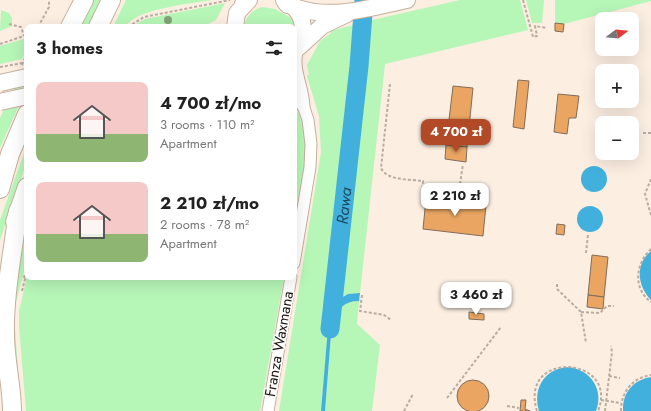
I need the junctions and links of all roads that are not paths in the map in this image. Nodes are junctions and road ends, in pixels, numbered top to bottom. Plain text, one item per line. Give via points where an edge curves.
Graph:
1 (84, 0) edge
2 (111, 0) edge
3 (407, 0) edge
4 (287, 2) edge
5 (350, 13) junction
6 (72, 24) edge
7 (99, 24) edge
8 (297, 49) edge
9 (24, 71) edge
10 (297, 72) edge
11 (0, 83) edge
12 (24, 97) edge
13 (297, 99) edge
14 (0, 102) edge
15 (304, 108) junction
16 (24, 121) edge
17 (10, 154) junction
18 (0, 172) edge
19 (0, 188) edge
20 (24, 195) edge
21 (18, 211) junction
22 (297, 244) edge
23 (0, 277) edge
24 (290, 280) edge
25 (12, 411) edge
26 (268, 411) edge

1 - 6 main road
2 - 7 main road
3 - 5 main road
4 - 5 main road via 314,12
4 - 8 main road via 300,14 303,24 303,36
5 - 8 main road via 322,26
9 - 11 main road, bridge
10 - 15 street via 304,94
12 - 14 main road, bridge
13 - 15 street
15 - 22 street via 310,131 311,158
16 - 17 main road
17 - 18 main road
17 - 19 main road
20 - 21 main road
21 - 23 main road
21 - 25 main road via 5,317
24 - 26 street, Franza Waxmana

